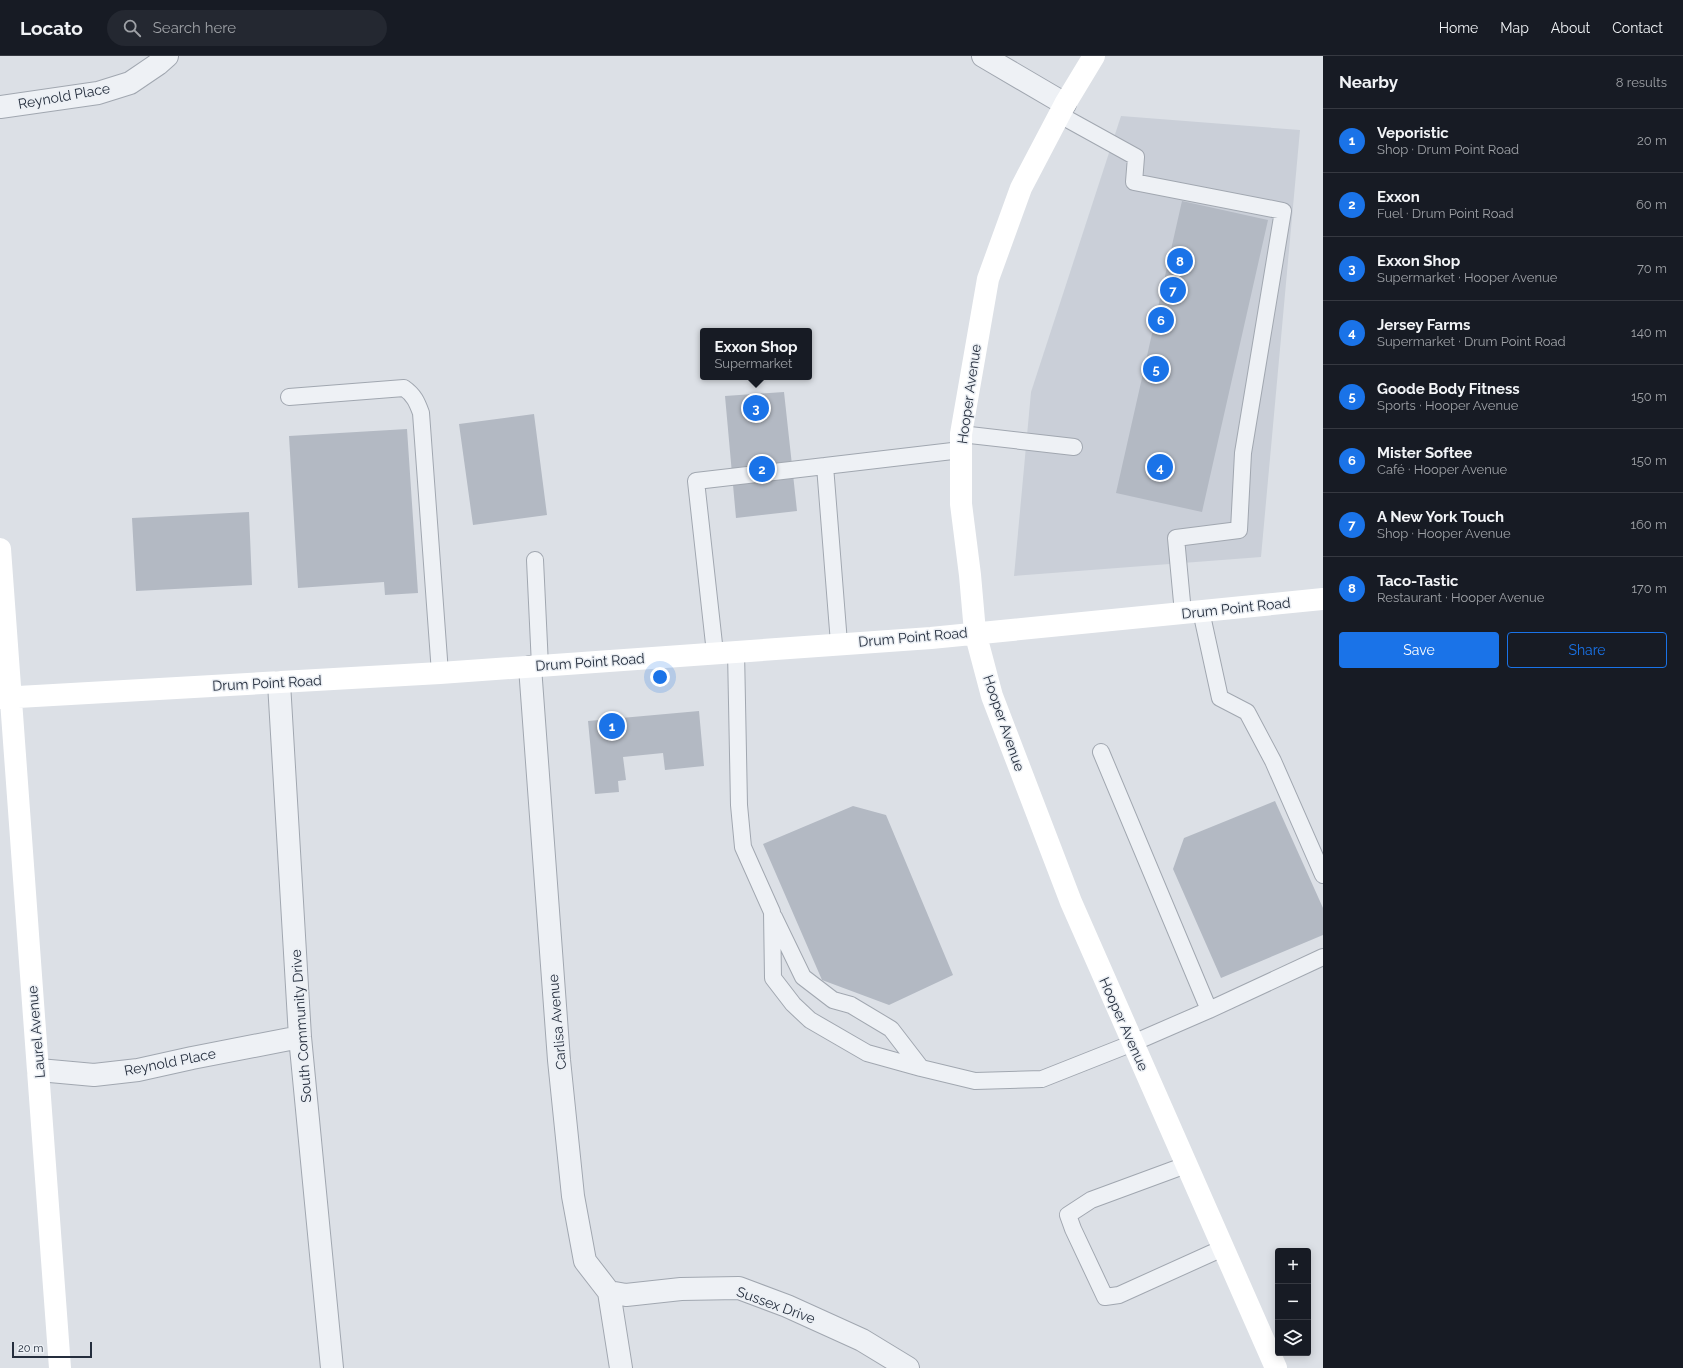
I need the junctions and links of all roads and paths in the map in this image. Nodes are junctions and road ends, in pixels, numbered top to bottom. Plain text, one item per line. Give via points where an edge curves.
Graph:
1 (167, 56) edge
2 (983, 56) edge
3 (1094, 56) edge
4 (0, 108) edge
5 (1063, 110) junction
6 (289, 397) dead end
7 (961, 442) junction
8 (1074, 447) dead end
9 (825, 466) junction
10 (0, 549) edge
11 (535, 560) dead end
12 (1323, 599) edge
13 (1192, 612) junction
14 (975, 632) junction
15 (839, 643) junction
16 (725, 652) junction
17 (535, 667) junction
18 (440, 673) junction
19 (279, 683) junction
20 (5, 697) edge
21 (1101, 752) dead end
22 (1323, 875) edge
23 (772, 912) junction
24 (1323, 957) edge
25 (1209, 1010) junction
26 (300, 1037) junction
27 (1133, 1043) junction
28 (920, 1068) junction
29 (39, 1070) junction
30 (1186, 1165) junction
31 (1223, 1248) junction
32 (609, 1292) junction
33 (60, 1368) edge
34 (332, 1368) edge
35 (621, 1368) edge
36 (908, 1368) edge
37 (1276, 1368) edge

1 - 4 street, Reynold Place via 130,83 98,93
2 - 5 street
3 - 5 street, Hooper Avenue
5 - 7 street, Hooper Avenue via 1021,188 988,279
5 - 13 lane via 1136,157 1134,182 1284,210 1243,453 1239,530 1176,538
6 - 18 lane via 404,388 416,401 421,413
7 - 8 lane
7 - 9 lane
7 - 14 street, Hooper Avenue via 961,504
9 - 15 lane
9 - 16 lane via 696,481
10 - 20 street, Laurel Avenue
11 - 17 lane
12 - 13 street, Drum Point Road
13 - 14 street, Drum Point Road
13 - 22 lane via 1220,698 1247,712 1273,761
14 - 15 street, Drum Point Road via 931,638
14 - 27 street, Hooper Avenue via 992,696 1071,902
15 - 16 street, Drum Point Road
16 - 17 street, Drum Point Road
16 - 23 lane via 743,847
17 - 18 street, Drum Point Road
17 - 32 street, Carlisa Avenue via 559,1060 573,1196 586,1261
18 - 19 street, Drum Point Road
19 - 20 street, Drum Point Road
19 - 26 street, South Community Drive
20 - 29 street, Laurel Avenue
21 - 25 lane
23 - 28 lane via 804,977 833,1000 851,1006 891,1029
23 - 28 lane via 773,978 793,1004 810,1020 867,1053
24 - 25 lane
25 - 27 lane
26 - 29 street, Reynold Place via 138,1070 94,1075
26 - 34 street, South Community Drive
27 - 28 lane via 1042,1079 975,1080
27 - 30 street, Hooper Avenue
29 - 33 street, Laurel Avenue
30 - 31 street, Hooper Avenue
30 - 31 lane via 1091,1200 1068,1215 1073,1229 1105,1297 1119,1295
31 - 37 street, Hooper Avenue
32 - 35 street, Carlisa Avenue
32 - 36 street, Sussex Drive via 626,1295 681,1289 739,1288 787,1306 862,1340

